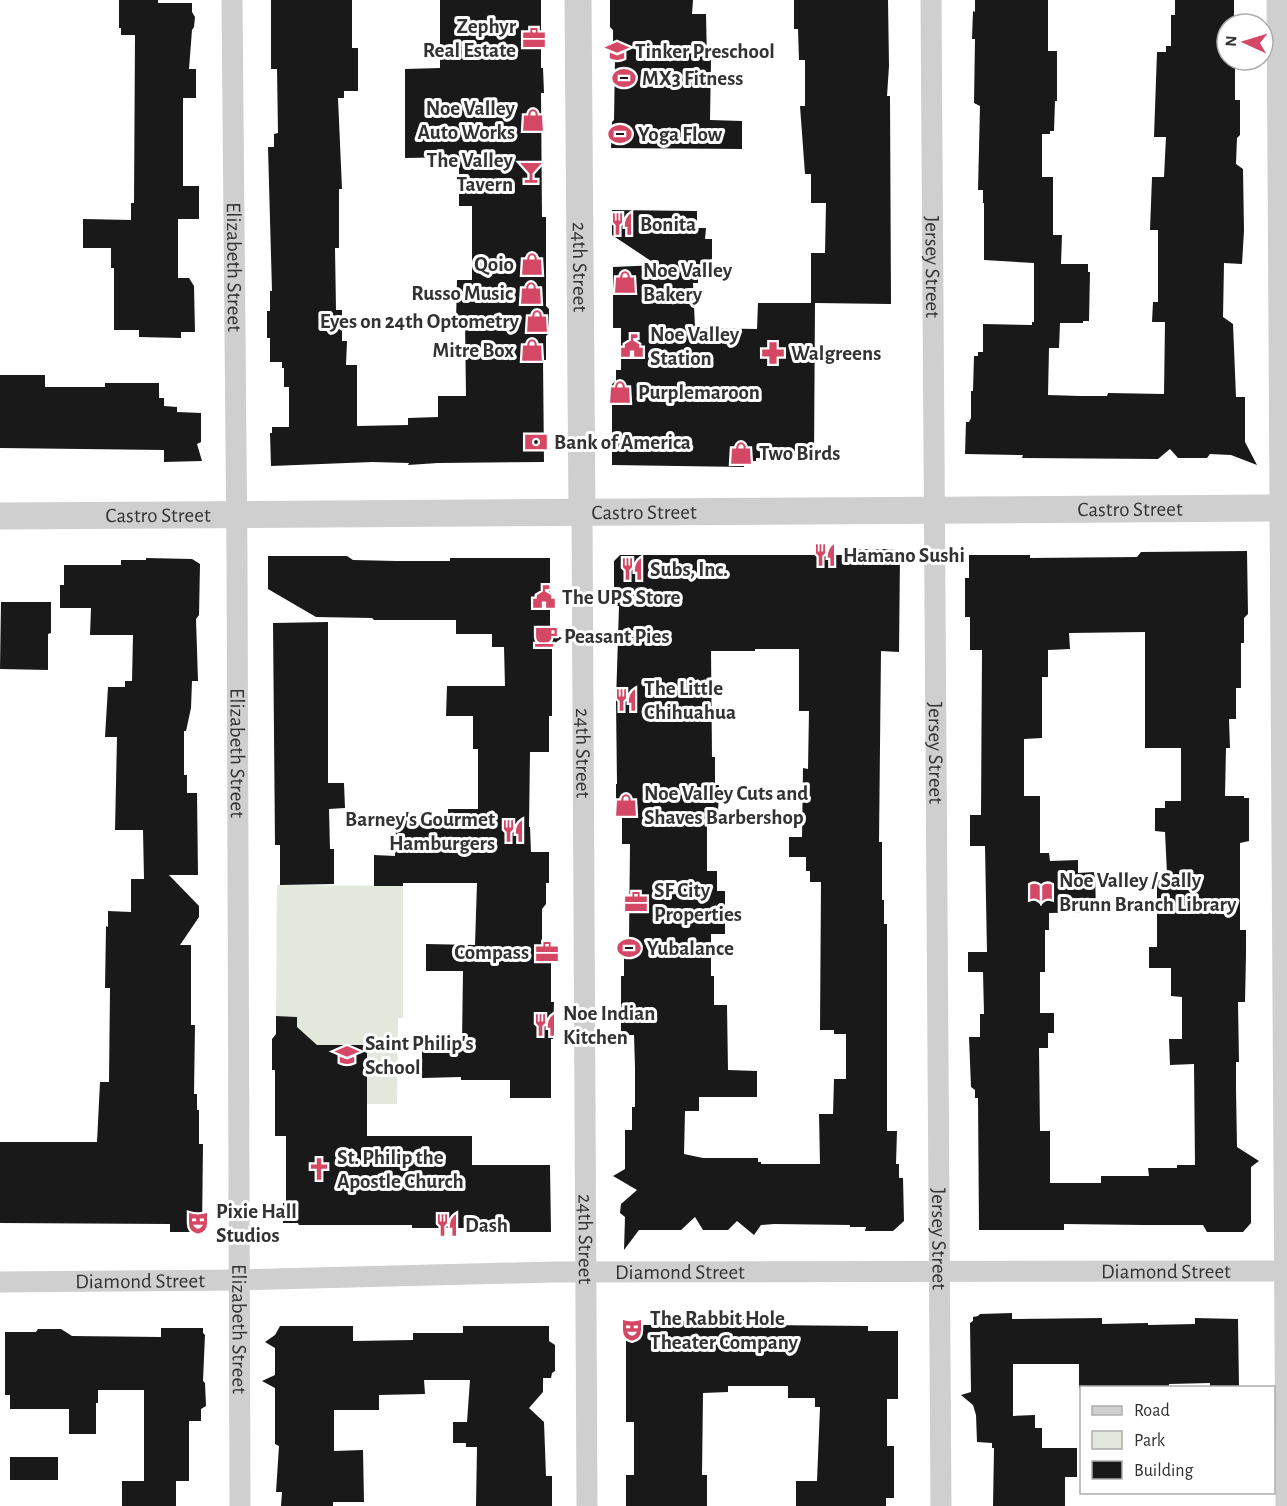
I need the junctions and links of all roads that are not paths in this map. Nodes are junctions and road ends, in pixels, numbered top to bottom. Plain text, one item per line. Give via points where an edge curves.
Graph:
1 (232, 0) edge
2 (578, 0) edge
3 (931, 0) edge
4 (1277, 0) edge
5 (1284, 508) edge
6 (935, 510) junction
7 (582, 513) junction
8 (237, 515) junction
9 (0, 516) edge
10 (939, 1271) junction
11 (1286, 1271) edge
12 (586, 1272) junction
13 (238, 1280) junction
14 (0, 1282) edge
15 (240, 1506) edge
16 (588, 1506) edge
17 (941, 1506) edge
18 (1286, 1506) edge

1 - 8 street, Elizabeth Street
2 - 7 street, 24th Street
3 - 6 street, Jersey Street
4 - 5 street
5 - 6 street, Castro Street
5 - 11 street
6 - 7 street, Castro Street
6 - 10 street, Jersey Street
7 - 8 street, Castro Street
7 - 12 street, 24th Street
8 - 9 street, Castro Street
8 - 13 street, Elizabeth Street
10 - 11 street, Diamond Street
10 - 12 street, Diamond Street
10 - 17 street, Jersey Street
11 - 18 street
12 - 13 street, Diamond Street
12 - 16 street, 24th Street
13 - 14 street, Diamond Street
13 - 15 street, Elizabeth Street

